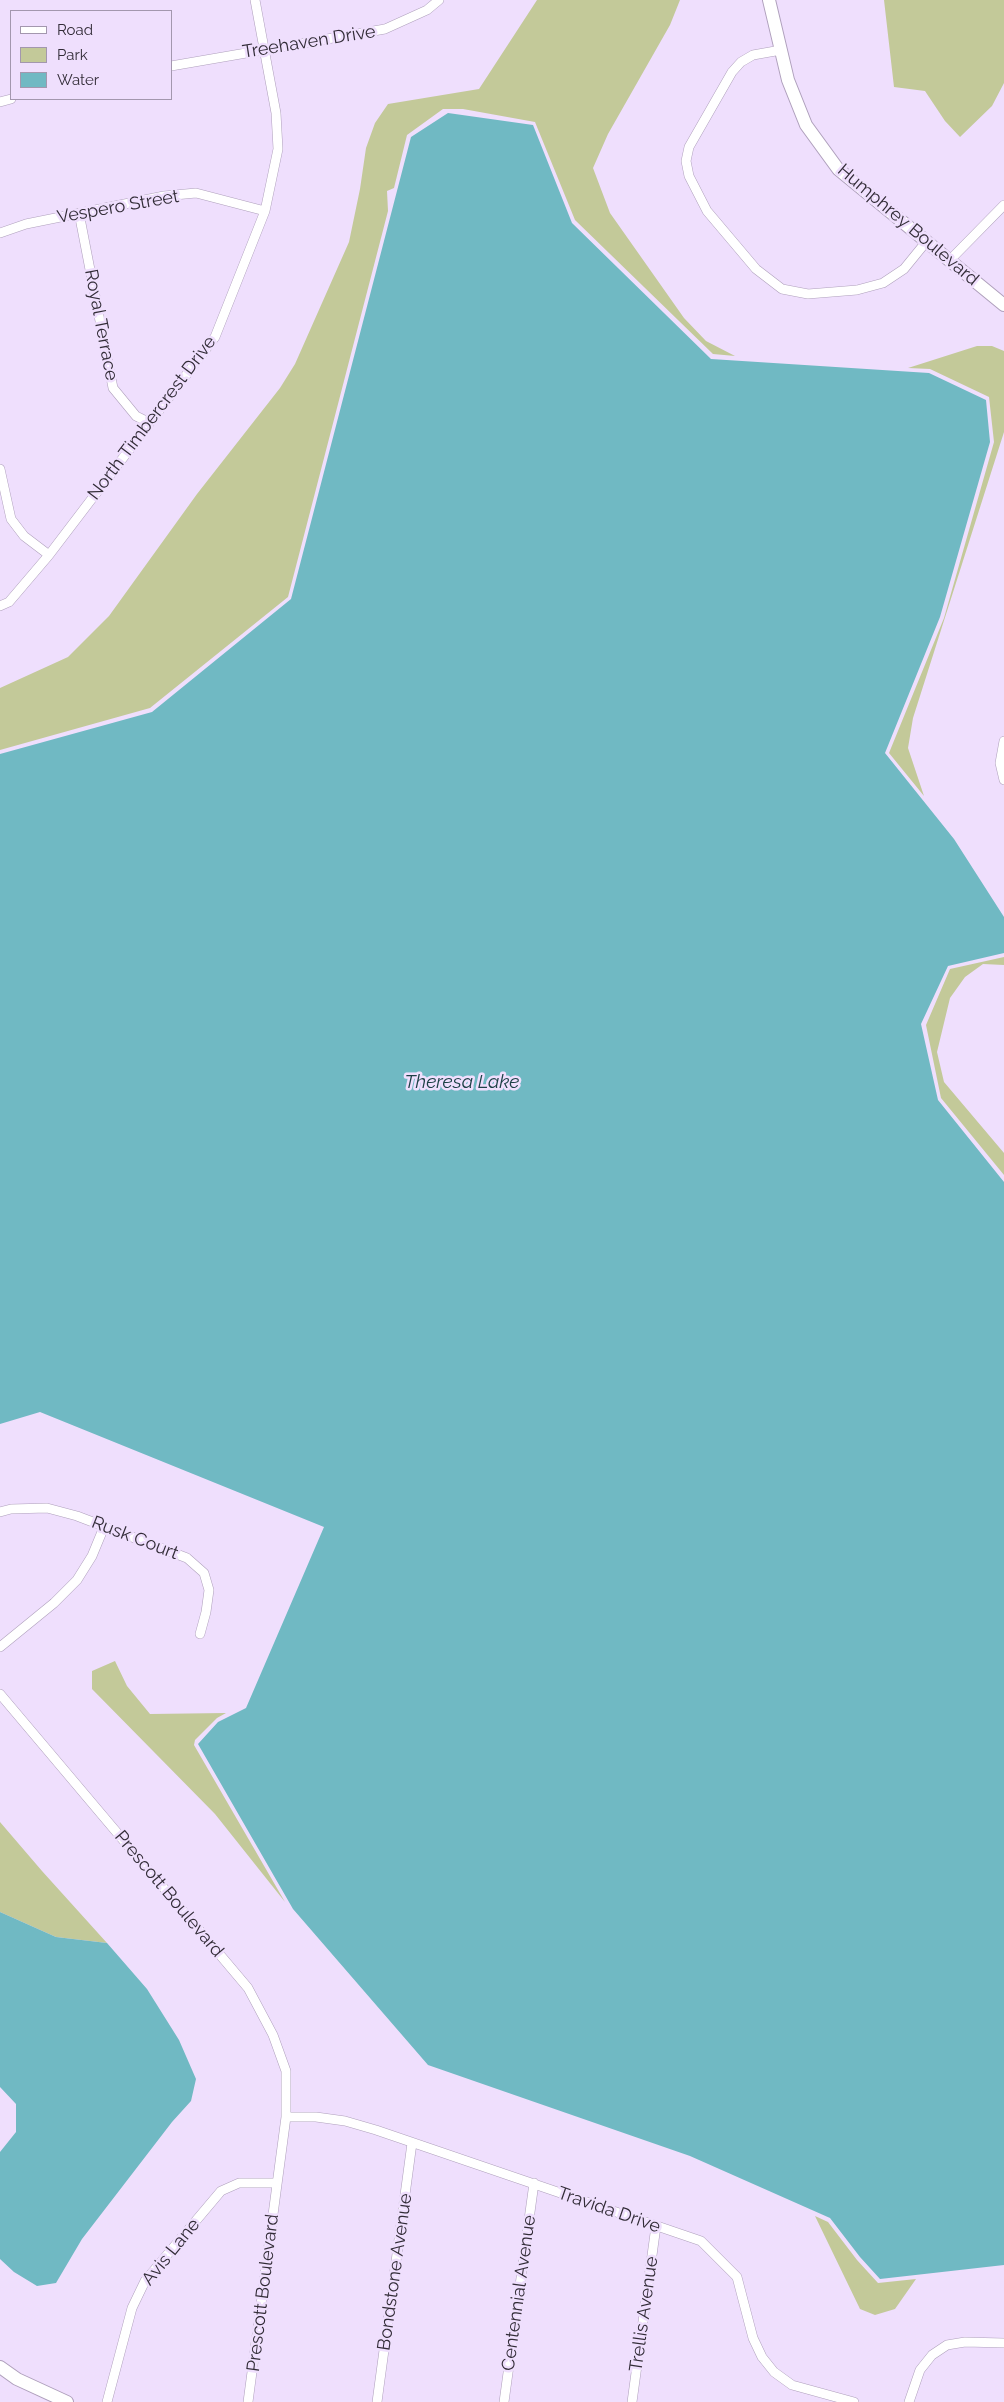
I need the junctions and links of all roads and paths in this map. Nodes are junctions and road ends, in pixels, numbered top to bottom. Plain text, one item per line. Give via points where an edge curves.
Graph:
1 (255, 0) edge
2 (439, 0) edge
3 (769, 0) edge
4 (263, 49) junction
5 (780, 50) junction
6 (172, 66) edge
7 (1004, 205) edge
8 (265, 211) junction
9 (79, 213) junction
10 (0, 233) edge
11 (926, 242) junction
12 (949, 261) junction
13 (1004, 305) edge
14 (148, 422) junction
15 (0, 469) edge
16 (49, 555) junction
17 (0, 606) edge
18 (1004, 741) edge
19 (1004, 780) edge
20 (0, 1512) edge
21 (104, 1527) junction
22 (200, 1634) dead end
23 (0, 1647) edge
24 (0, 1694) edge
25 (286, 2117) junction
26 (412, 2143) junction
27 (277, 2183) junction
28 (534, 2183) junction
29 (656, 2226) junction
30 (1004, 2342) edge
31 (0, 2367) edge
32 (67, 2402) edge
33 (107, 2402) edge
34 (248, 2402) edge
35 (377, 2402) edge
36 (504, 2402) edge
37 (632, 2402) edge
38 (854, 2402) edge
39 (909, 2402) edge

1 - 4 street, North Timbercrest Drive
2 - 4 street, Treehaven Drive via 428,10 385,29
3 - 5 street, Humphrey Boulevard
4 - 6 street, Treehaven Drive
4 - 8 street, North Timbercrest Drive via 276,113 278,149
5 - 11 street, Humphrey Boulevard via 806,125 838,169
5 - 11 street via 753,55 741,62 689,147 686,161 689,176 707,211 756,269 782,289 808,294 857,290 883,283 904,270
7 - 12 street
8 - 9 street, Vespero Street via 196,194 164,196
8 - 14 street, North Timbercrest Drive via 214,337
9 - 10 street, Vespero Street
9 - 14 street, Royal Terrace via 113,388 136,416
11 - 12 street, Humphrey Boulevard
12 - 13 street, Humphrey Boulevard
14 - 16 street, North Timbercrest Drive
15 - 16 street via 11,519 24,536
16 - 17 street, North Timbercrest Drive via 9,602
18 - 19 street via 1000,763
20 - 21 street, Rusk Court via 47,1508
21 - 22 street, Rusk Court via 187,1558 204,1573 210,1590
21 - 23 street via 78,1580
24 - 25 street, Prescott Boulevard via 248,1988 273,2035 286,2071
25 - 26 street, Travida Drive via 344,2121
25 - 27 street, Prescott Boulevard
26 - 28 street, Travida Drive
26 - 35 street, Bondstone Avenue
27 - 33 street, Avis Lane via 239,2183 221,2191 145,2281 132,2308
27 - 34 street, Prescott Boulevard
28 - 29 street, Travida Drive
28 - 36 street, Centennial Avenue
29 - 37 street, Trellis Avenue
29 - 38 street, Travida Drive via 700,2241 737,2277 753,2338 774,2372 792,2385
30 - 39 street via 947,2345 932,2355 920,2370
31 - 32 street via 17,2379

